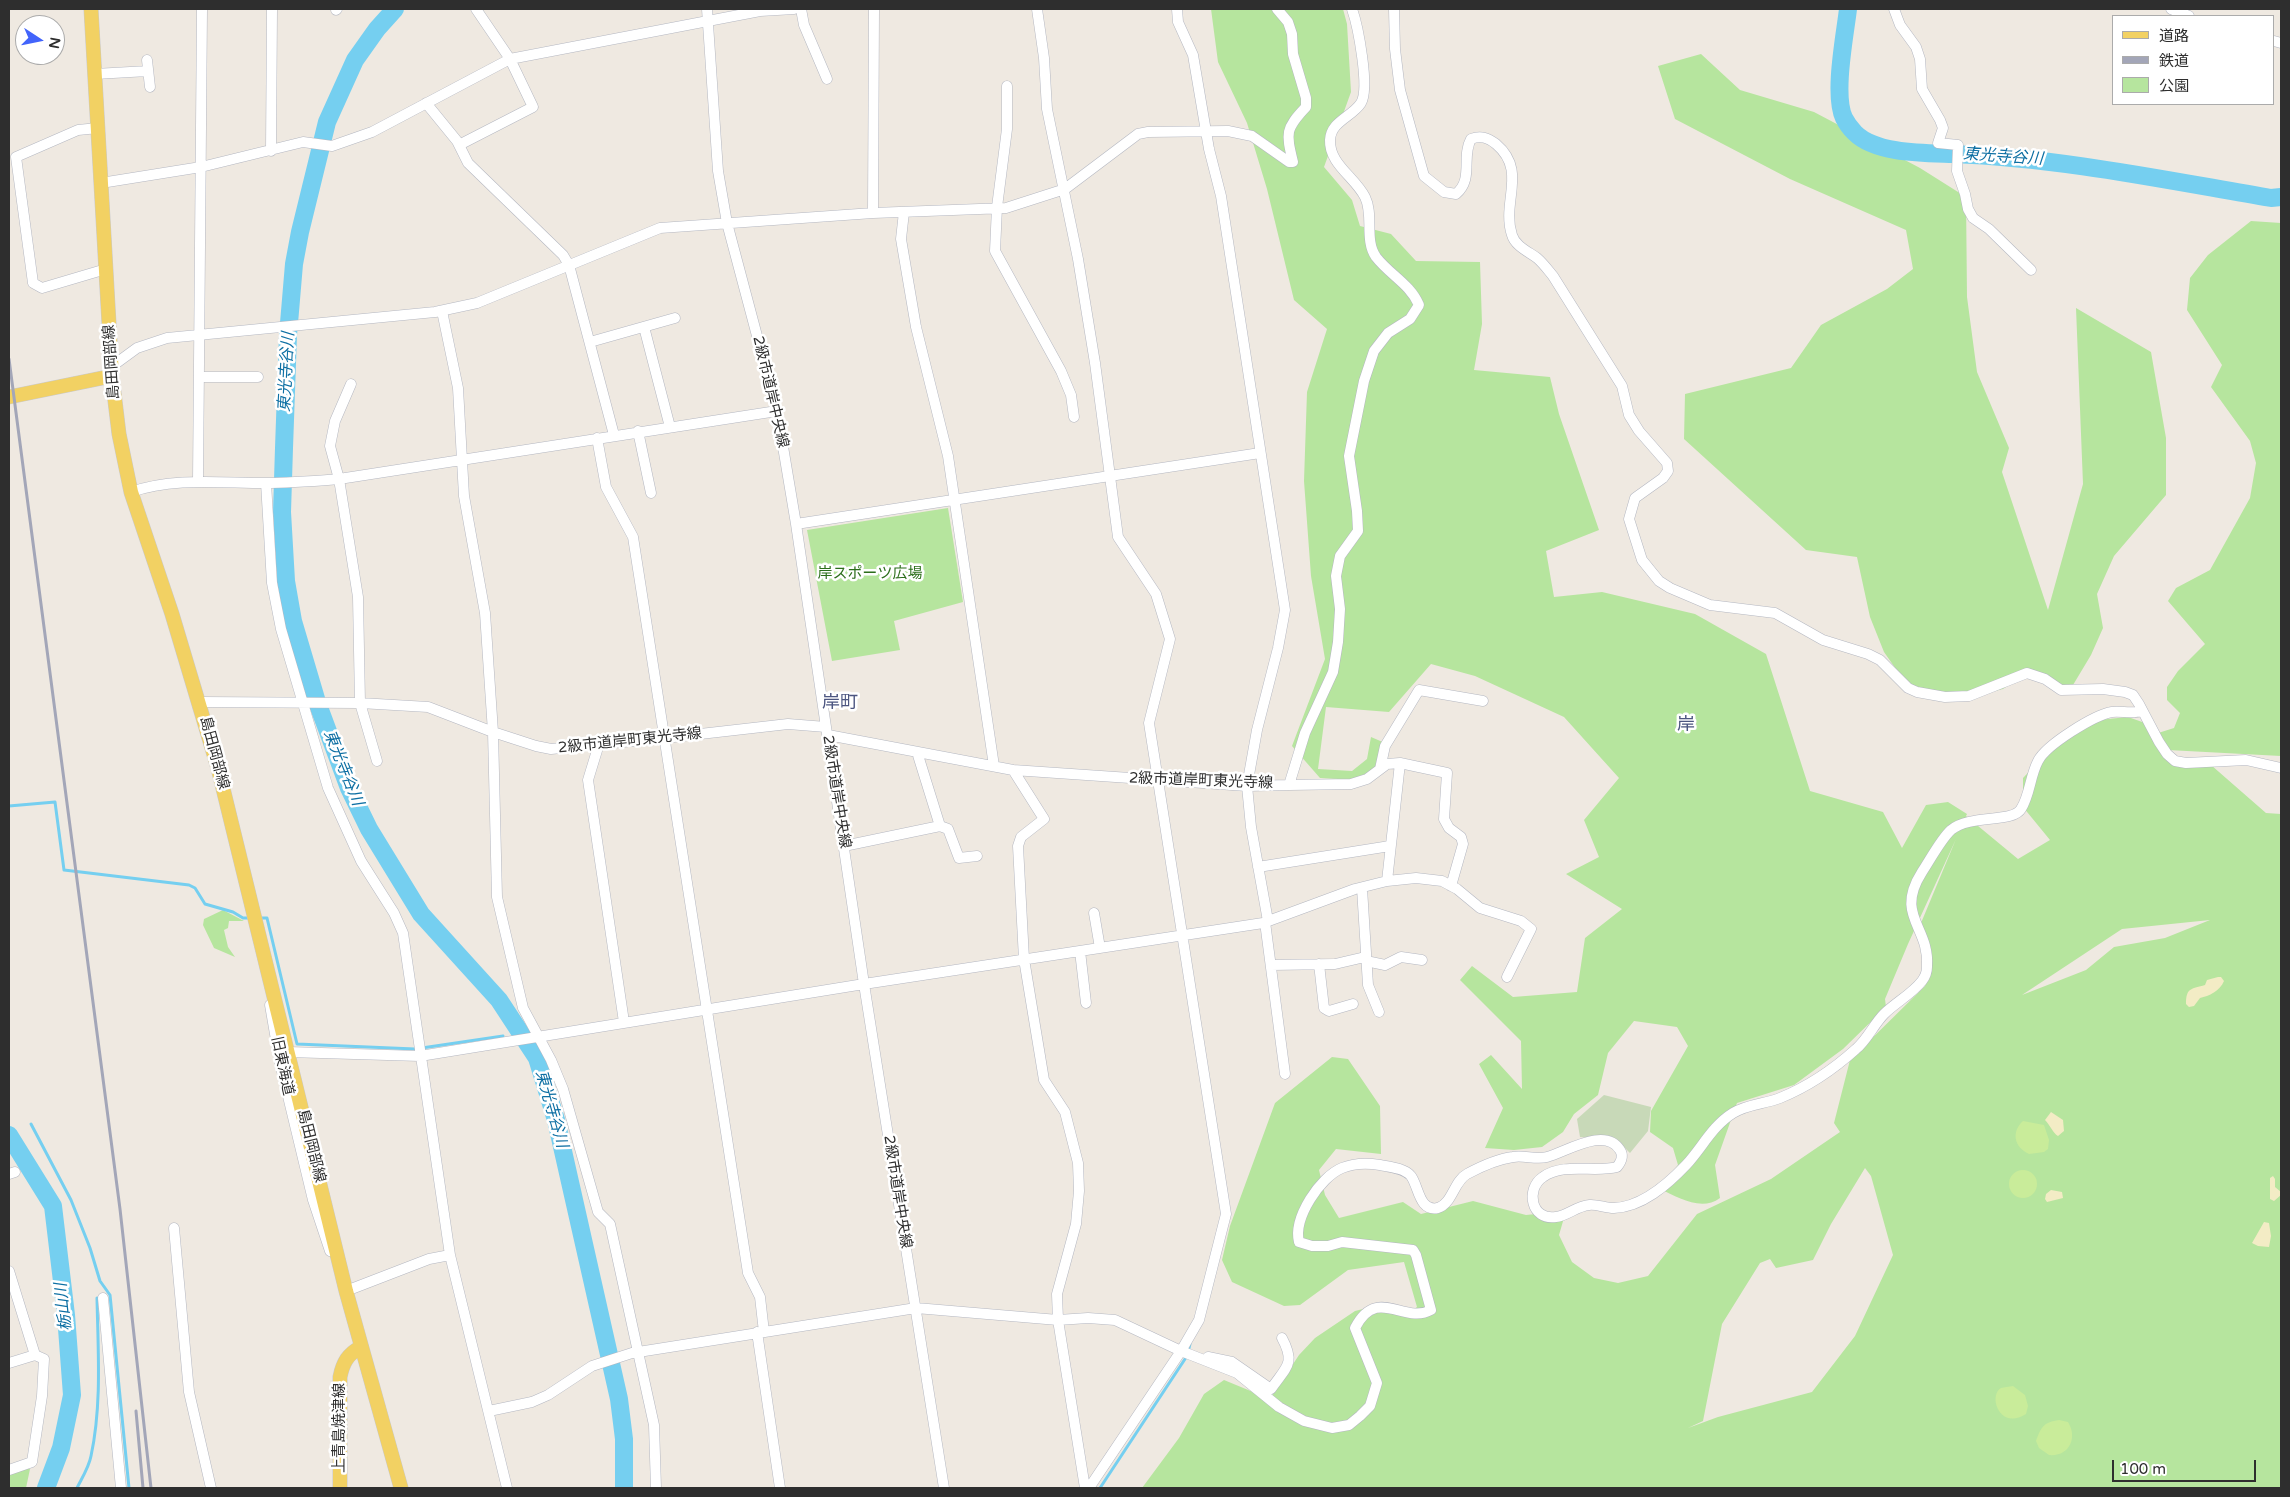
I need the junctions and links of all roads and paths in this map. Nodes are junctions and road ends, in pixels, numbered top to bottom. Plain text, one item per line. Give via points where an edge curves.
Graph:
1 (91, 9) edge
2 (202, 9) edge
3 (272, 9) edge
4 (476, 9) edge
5 (707, 9) edge
6 (794, 9) edge
7 (801, 9) edge
8 (874, 9) edge
9 (1037, 9) edge
10 (1177, 9) edge
11 (1277, 9) edge
12 (1352, 9) edge
13 (1394, 9) edge
14 (1894, 9) edge
15 (2171, 9) edge
16 (2187, 15) edge
17 (708, 21) junction
18 (510, 59) junction
19 (95, 74) junction
20 (827, 79) dead end
21 (1007, 86) dead end
22 (150, 87) dead end
23 (426, 103) junction
24 (98, 128) junction
25 (1206, 131) junction
26 (459, 145) junction
27 (272, 151) junction
28 (201, 168) junction
29 (101, 183) junction
30 (1065, 189) junction
31 (997, 208) junction
32 (904, 212) junction
33 (873, 213) junction
34 (727, 223) junction
35 (569, 265) junction
36 (106, 269) junction
37 (2031, 270) dead end
38 (442, 311) junction
39 (675, 318) dead end
40 (644, 327) junction
41 (201, 334) junction
42 (590, 342) junction
43 (112, 372) junction
44 (200, 377) junction
45 (258, 377) dead end
46 (351, 384) dead end
47 (9, 397) edge
48 (777, 411) junction
49 (1074, 417) dead end
50 (670, 427) junction
51 (638, 431) junction
52 (614, 435) junction
53 (597, 438) junction
54 (1260, 453) junction
55 (460, 460) junction
56 (1110, 476) junction
57 (339, 479) junction
58 (198, 482) junction
59 (266, 483) junction
60 (131, 492) junction
61 (651, 493) dead end
62 (955, 499) junction
63 (796, 524) junction
64 (1483, 701) dead end
65 (200, 702) junction
66 (308, 703) junction
67 (360, 703) junction
68 (2142, 711) junction
69 (827, 731) junction
70 (493, 732) junction
71 (664, 738) junction
72 (598, 744) junction
73 (917, 752) junction
74 (377, 762) dead end
75 (1400, 763) junction
76 (994, 766) junction
77 (2281, 768) edge
78 (1380, 769) junction
79 (1012, 770) junction
80 (1158, 780) junction
81 (1289, 784) junction
82 (1247, 786) junction
83 (940, 826) junction
84 (844, 846) junction
85 (1390, 846) junction
86 (978, 856) dead end
87 (1258, 867) junction
88 (1386, 881) junction
89 (1452, 886) junction
90 (1362, 888) junction
91 (1094, 913) dead end
92 (1266, 921) junction
93 (1182, 935) junction
94 (1100, 948) junction
95 (1080, 951) junction
96 (263, 952) junction
97 (1024, 959) junction
98 (1366, 959) junction
99 (1422, 960) dead end
100 (1319, 964) junction
101 (1271, 965) junction
102 (1507, 977) dead end
103 (864, 984) junction
104 (1086, 1003) dead end
105 (1353, 1004) dead end
106 (706, 1009) junction
107 (1379, 1012) dead end
108 (624, 1022) junction
109 (536, 1037) junction
110 (288, 1052) junction
111 (420, 1056) junction
112 (1285, 1074) dead end
113 (174, 1228) dead end
114 (450, 1255) junction
115 (9, 1271) edge
116 (346, 1291) junction
117 (103, 1298) dead end
118 (916, 1308) junction
119 (1058, 1320) junction
120 (760, 1332) junction
121 (1282, 1338) dead end
122 (361, 1347) junction
123 (1181, 1351) junction
124 (635, 1352) junction
125 (35, 1355) junction
126 (1192, 1356) junction
127 (9, 1363) edge
128 (489, 1411) junction
129 (9, 1470) edge
130 (121, 1488) edge
131 (211, 1488) edge
132 (340, 1488) edge
133 (401, 1488) edge
134 (507, 1488) edge
135 (656, 1488) edge
136 (780, 1488) edge
137 (944, 1488) edge
138 (1085, 1488) edge
139 (1089, 1488) edge

1 - 19 main road, 島田岡部線
2 - 28 street
3 - 27 street
4 - 18 street
5 - 17 street, 2級市道岸中央線
6 - 17 street via 760,11
7 - 20 street via 804,25
8 - 33 street
9 - 30 street via 1047,109
10 - 25 street via 1178,22 1192,55
11 - 25 street via 1288,22 1292,34 1293,54 1306,98 1306,107 1291,123 1287,135 1293,162 1252,136
12 - 81 street, 2級市道岸町東光寺線 via 1364,70 1363,94 1361,103 1333,128 1330,140 1332,156 1366,198 1371,246 1376,256 1413,293 1418,305 1410,319 1388,333 1374,351 1364,381 1349,456 1358,531 1340,556 1336,576 1340,609 1333,672 1305,733
13 - 68 street via 1400,90 1424,176 1444,192 1456,194 1463,188 1466,177 1468,145 1471,139 1479,136 1490,140 1510,160 1509,222 1512,237 1553,276 1622,386 1629,415 1668,463 1668,471 1663,478 1635,498 1629,519 1642,560 1659,581 1710,605 1775,612 1823,640 1880,660 1908,688 1932,696 1969,696 2027,673 2045,679 2061,690 2125,692 2133,695
14 - 37 street via 1900,25 1916,47 1922,89 1943,128 1938,143 1958,145 1957,171 1968,209 1973,218 1990,229
15 - 16 street
17 - 18 street
17 - 34 street, 2級市道岸中央線 via 718,171
18 - 23 street
18 - 26 street via 533,108
19 - 22 street via 148,66
19 - 24 main road, 島田岡部線
21 - 31 street via 1007,129
23 - 26 street
23 - 27 street via 372,132 332,146 303,142
24 - 29 main road, 島田岡部線
24 - 36 street via 78,130 16,157 33,283 42,288
25 - 30 street via 1138,134
25 - 54 street via 1221,196
26 - 35 street via 468,163 563,255
27 - 28 street
28 - 29 street
28 - 41 street
29 - 36 main road, 島田岡部線
30 - 31 street
30 - 56 street via 1095,363
31 - 32 street
31 - 49 street via 995,251 1062,371 1071,395
32 - 33 street
32 - 62 street via 902,239 916,327 948,456
33 - 34 street
34 - 35 street via 660,228
34 - 48 street, 2級市道岸中央線
35 - 38 street via 477,303
35 - 42 street
36 - 43 main road, 島田岡部線
38 - 41 street
38 - 55 street via 458,388
39 - 40 street
40 - 42 street
40 - 50 street
41 - 43 street via 152,342 137,348
41 - 44 street
42 - 52 street
43 - 47 main road
43 - 60 main road, 島田岡部線 via 119,434
44 - 45 street
44 - 58 street
46 - 57 street via 335,422 330,446
48 - 50 street
48 - 63 street, 2級市道岸中央線
50 - 51 street
51 - 52 street
51 - 61 street
52 - 53 street
53 - 55 street
53 - 71 street via 606,487 633,537
54 - 56 street
54 - 82 street via 1285,610
55 - 57 street
55 - 70 street via 485,613
56 - 62 street
56 - 80 street via 1118,537 1156,594 1170,639 1149,723
57 - 59 street
57 - 67 street via 358,597
58 - 59 street
58 - 60 street via 146,487
59 - 66 street via 272,583 281,629
60 - 65 main road, 島田岡部線
62 - 63 street
62 - 76 street
63 - 69 street, 2級市道岸中央線
64 - 78 street via 1419,690 1385,746
65 - 66 street, 2級市道岸町東光寺線
65 - 96 main road, 島田岡部線
66 - 67 street, 2級市道岸町東光寺線
66 - 111 street via 328,788 361,861 394,913 402,933
67 - 70 street, 2級市道岸町東光寺線 via 428,708
67 - 74 street
68 - 77 street via 2167,754 2175,761 2246,760
68 - 126 street via 2112,712 2056,742 2040,757 2018,813 2009,817 1974,820 1951,831 1913,886 1910,908 1926,956 1923,980 1885,1012 1858,1048 1808,1084 1781,1098 1747,1106 1733,1113 1718,1125 1688,1164 1658,1191 1624,1206 1588,1205 1555,1217 1539,1214 1533,1208 1532,1195 1535,1185 1543,1177 1556,1171 1617,1167 1622,1154 1618,1147 1612,1142 1599,1140 1578,1144 1546,1158 1513,1157 1491,1164 1465,1175 1443,1205 1436,1208 1422,1202 1410,1175 1402,1170 1378,1164 1358,1164 1342,1168 1326,1179 1299,1222 1298,1242 1312,1246 1351,1242 1413,1250 1431,1310 1424,1314 1384,1306 1361,1316 1355,1328 1377,1383 1370,1406 1349,1425 1332,1428 1304,1420 1280,1407 1237,1373
69 - 71 street, 2級市道岸町東光寺線 via 788,724
69 - 73 street, 2級市道岸町東光寺線
69 - 84 street, 2級市道岸中央線
70 - 72 street, 2級市道岸町東光寺線 via 550,748
70 - 109 street via 497,897 523,1008
71 - 72 street, 2級市道岸町東光寺線
71 - 106 street
72 - 108 street via 588,780
73 - 76 street, 2級市道岸町東光寺線
73 - 83 street
75 - 78 street via 1387,764
75 - 85 street
75 - 89 street via 1447,773 1444,819 1449,828 1461,837 1463,844
76 - 79 street, 2級市道岸町東光寺線
78 - 81 street via 1367,779 1351,784
79 - 80 street, 2級市道岸町東光寺線
79 - 97 street via 1044,819 1020,836 1018,846
80 - 82 street, 2級市道岸町東光寺線
80 - 93 street
81 - 82 street, 2級市道岸町東光寺線
82 - 87 street
83 - 84 street
83 - 86 street via 948,830 959,858
84 - 103 street, 2級市道岸中央線
85 - 87 street
85 - 88 street
87 - 92 street
88 - 89 street via 1416,878 1442,881
88 - 90 street
89 - 102 street via 1480,908 1521,921 1530,929
90 - 92 street
90 - 98 street
91 - 94 street
92 - 93 street
92 - 101 street
93 - 94 street
93 - 123 street via 1226,1214 1199,1320
94 - 95 street
95 - 97 street
95 - 104 street
96 - 110 main road, 島田岡部線
96 - 116 street, 旧東海道 via 280,1063 300,1145 314,1200
97 - 103 street
97 - 119 street via 1044,1080 1065,1112 1078,1163 1076,1224 1057,1294
98 - 99 street via 1385,965 1400,957
98 - 100 street
98 - 107 street via 1368,984
100 - 101 street
100 - 105 street via 1324,1008 1329,1011
101 - 112 street
103 - 106 street
103 - 118 street, 2級市道岸中央線
106 - 108 street
106 - 120 street via 748,1272 760,1297
108 - 109 street
109 - 111 street
109 - 124 street via 551,1060 563,1089 598,1212 610,1224
110 - 111 street
110 - 116 main road, 島田岡部線
111 - 114 street
113 - 131 street via 189,1392
114 - 116 street
114 - 128 street
115 - 125 street
116 - 122 main road, 島田岡部線
117 - 130 street
118 - 119 street
118 - 120 street
118 - 137 street, 2級市道岸中央線
119 - 123 street via 1115,1320
119 - 138 street
120 - 124 street
120 - 136 street
121 - 126 street via 1289,1352 1289,1362 1271,1389 1232,1362
122 - 132 main road, 上青島焼津線 via 350,1353 340,1377
122 - 133 main road, 島田岡部線
123 - 126 street
123 - 139 street
124 - 128 street via 592,1366 532,1402
124 - 135 street via 654,1425
125 - 127 street
125 - 129 street via 44,1359 32,1462
128 - 134 street

